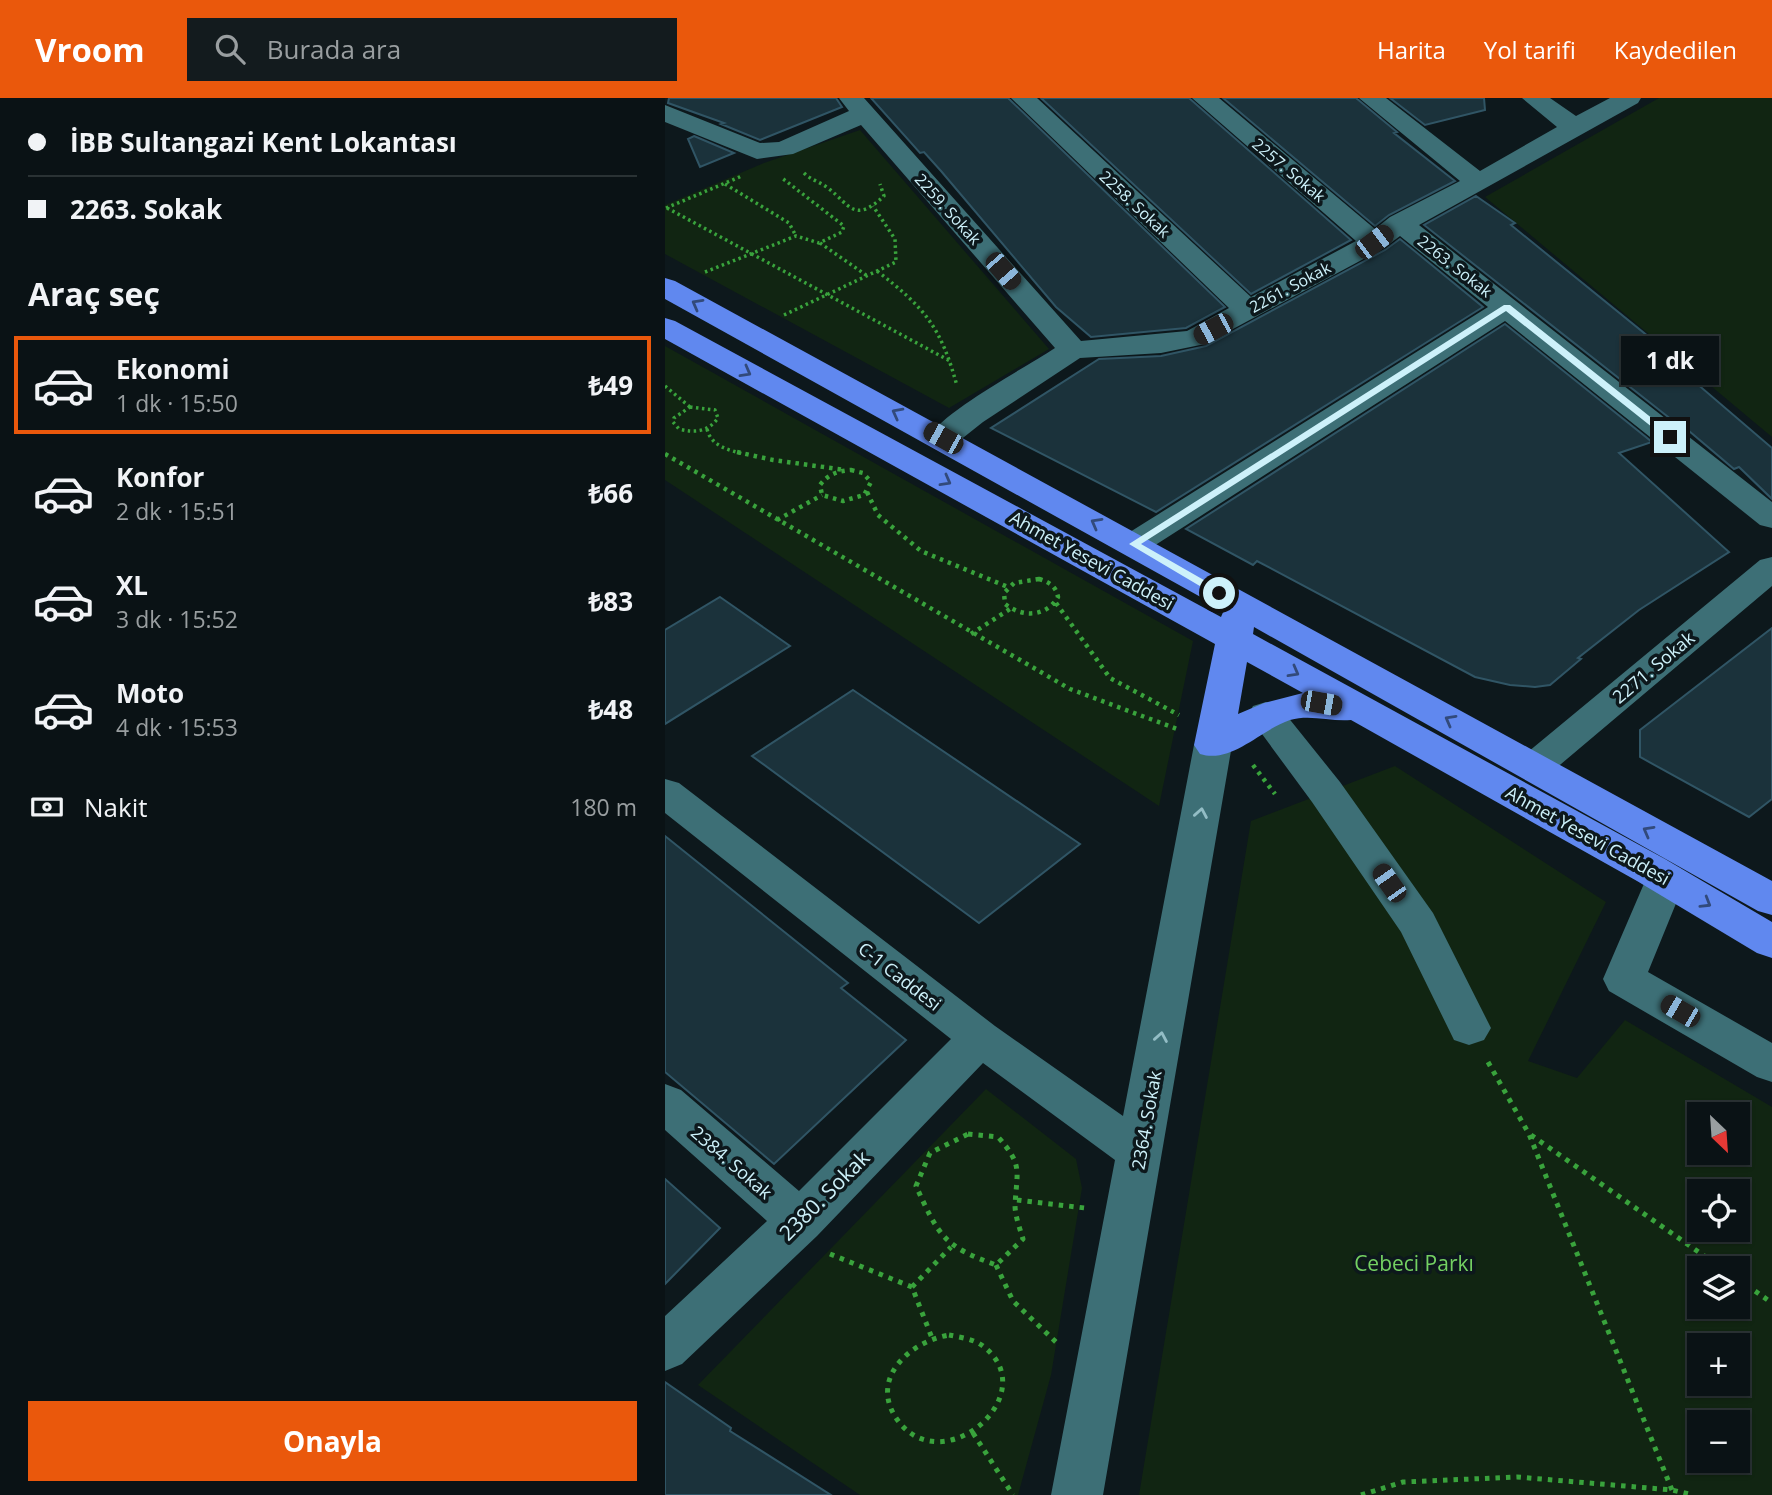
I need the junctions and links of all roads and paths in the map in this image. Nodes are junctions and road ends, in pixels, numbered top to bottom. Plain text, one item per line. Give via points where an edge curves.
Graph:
1 (1023, 98) edge
2 (1204, 98) edge
3 (1371, 98) edge
4 (1534, 98) edge
5 (1629, 98) edge
6 (858, 106) edge
7 (665, 113) edge
8 (1573, 126) junction
9 (770, 159) junction
10 (803, 170) dead end
11 (1478, 182) junction
12 (724, 183) junction
13 (666, 208) edge
14 (1400, 223) junction
15 (796, 236) junction
16 (1374, 242) junction
17 (819, 243) junction
18 (748, 254) junction
19 (876, 270) junction
20 (866, 275) junction
21 (667, 288) edge
22 (824, 295) junction
23 (1507, 307) junction
24 (1248, 310) junction
25 (665, 327) edge
26 (753, 335) junction
27 (1073, 350) junction
28 (665, 386) edge
29 (690, 407) junction
30 (708, 429) junction
31 (943, 438) junction
32 (665, 454) edge
33 (845, 470) junction
34 (867, 492) junction
35 (822, 495) junction
36 (1772, 518) edge
37 (777, 521) junction
38 (1134, 544) junction
39 (1772, 568) edge
40 (1008, 587) junction
41 (1056, 603) junction
42 (1010, 609) junction
43 (1237, 622) junction
44 (971, 634) junction
45 (1370, 714) junction
46 (1266, 715) junction
47 (1213, 745) junction
48 (1535, 766) junction
49 (665, 793) edge
50 (1666, 879) junction
51 (1772, 900) edge
52 (1772, 942) edge
53 (1469, 1028) joint
54 (980, 1038) junction
55 (1772, 1064) edge
56 (665, 1103) edge
57 (1529, 1134) junction
58 (1140, 1153) junction
59 (1017, 1200) junction
60 (1129, 1214) junction
61 (794, 1226) junction
62 (951, 1247) junction
63 (1704, 1256) edge
64 (996, 1265) junction
65 (912, 1287) junction
66 (1750, 1287) edge
67 (1772, 1303) edge
68 (932, 1338) junction
69 (665, 1348) edge
70 (1098, 1383) junction
71 (973, 1433) junction
72 (1673, 1493) edge
73 (1013, 1495) edge
74 (1077, 1495) edge
75 (1361, 1495) edge
76 (1693, 1495) edge

1 - 24 street, 2258. Sokak
2 - 16 street, 2257. Sokak
3 - 11 street
4 - 8 street
5 - 8 street, 2261. Sokak
6 - 9 street
6 - 27 street, 2259. Sokak
7 - 9 street
8 - 11 street, 2261. Sokak
9 - 12 path
9 - 17 path via 844,226 835,237
10 - 19 path via 847,208 873,206 899,254 897,262
11 - 14 street, 2261. Sokak
12 - 13 path
12 - 15 path via 789,223
13 - 18 path
14 - 16 street, 2261. Sokak
14 - 23 street, 2263. Sokak
15 - 17 path
15 - 18 path
16 - 24 street, 2261. Sokak
17 - 20 path
18 - 21 path
18 - 22 path
19 - 20 path
19 - 22 path via 927,311 950,361
20 - 22 path
26 -> 21 main road, Ahmet Yesevi Caddesi
22 - 26 path
23 - 36 street, 2263. Sokak
23 - 38 street
24 - 27 street, 2261. Sokak via 1195,338
25 -> 43 main road, Ahmet Yesevi Caddesi
31 -> 26 main road, Ahmet Yesevi Caddesi
27 - 31 street, 2261. Sokak
28 - 29 path
29 - 30 path via 715,410 717,422
29 - 30 path via 674,418 675,426 692,432
30 - 33 path via 710,439 719,446 742,454
38 -> 31 main road, Ahmet Yesevi Caddesi
32 - 37 path
33 - 34 path via 868,476
33 - 35 path via 823,480
34 - 35 path via 844,501
34 - 40 path via 878,515 921,551
35 - 37 path
37 - 44 path
38 - 43 main road, Ahmet Yesevi Caddesi
39 - 48 street, 2271. Sokak
40 - 41 path via 1022,580 1047,581 1058,590
40 - 42 path via 1003,598
41 - 42 path via 1035,614
41 - 47 path via 1110,678 1180,716
42 - 44 path
43 -> 45 main road, Ahmet Yesevi Caddesi
43 - 47 main road
48 -> 43 main road, Ahmet Yesevi Caddesi
44 - 47 path via 1070,689
45 - 46 main road via 1321,703
45 - 50 main road, Ahmet Yesevi Caddesi
46 - 47 main road
46 - 53 street via 1418,924
58 -> 47 street, 2364. Sokak
51 -> 48 main road, Ahmet Yesevi Caddesi
49 - 54 street, C-1 Caddesi
50 -> 52 main road, Ahmet Yesevi Caddesi
50 - 55 street via 1624,979
53 - 57 path
54 - 58 street, C-1 Caddesi
54 - 61 street, 2380. Sokak
56 - 61 street, 2384. Sokak
57 - 63 path
57 - 72 path
58 - 60 street, 2364. Sokak
59 - 60 path
59 - 62 path via 1015,1156 998,1137 968,1134 930,1153 916,1186 939,1234
59 - 64 path via 1023,1239
60 - 70 street, 2364. Sokak
61 - 65 path via 847,1263
61 - 69 street, 2380. Sokak
62 - 64 path
62 - 65 path
64 - 70 path via 1013,1301
65 - 68 path
66 - 67 path
68 - 71 path via 967,1336 983,1343 1002,1370 999,1404
68 - 71 path via 914,1346 891,1376 892,1413 902,1427 918,1437 956,1440
70 - 74 street, 2364. Sokak
71 - 73 path
72 - 75 path via 1517,1477 1403,1482
72 - 76 path

